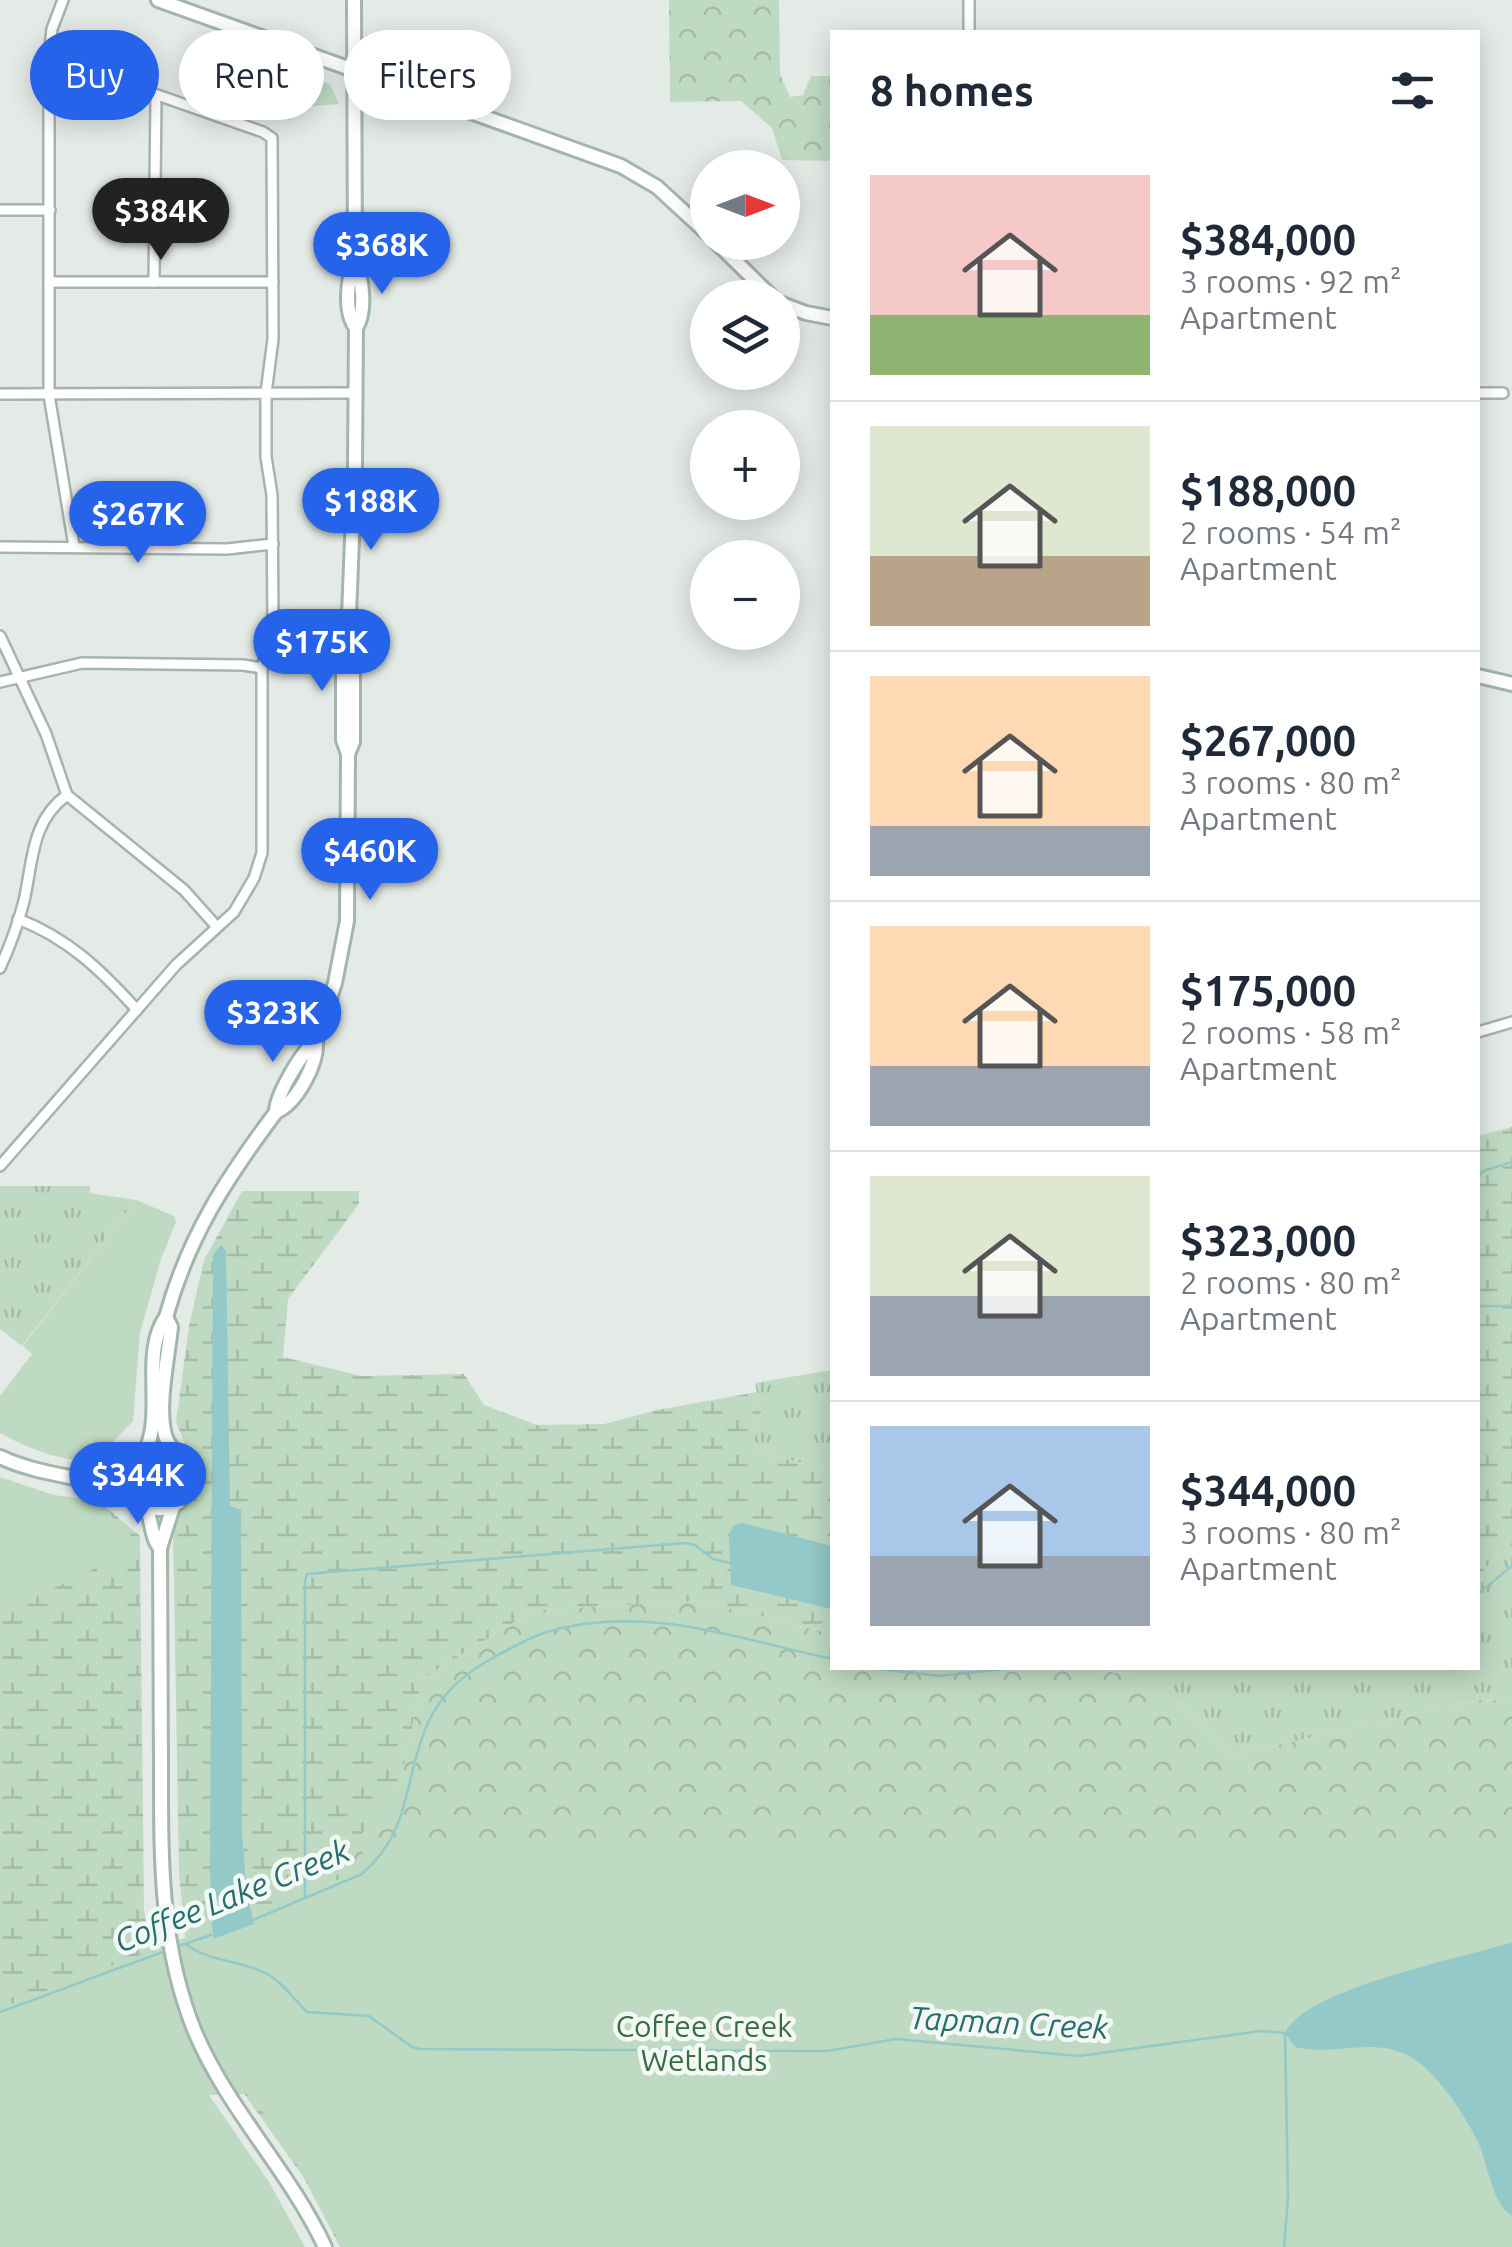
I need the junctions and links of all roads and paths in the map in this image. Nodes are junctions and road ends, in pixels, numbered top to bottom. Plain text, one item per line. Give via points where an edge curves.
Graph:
1 (62, 0) edge
2 (158, 0) edge
3 (354, 0) edge
4 (969, 0) edge
5 (52, 30) edge
6 (354, 30) edge
7 (970, 30) edge
8 (344, 66) edge
9 (159, 97) edge
10 (49, 120) edge
11 (156, 120) edge
12 (355, 120) edge
13 (493, 120) edge
14 (0, 210) edge
15 (50, 210) junction
16 (690, 217) edge
17 (734, 260) edge
18 (755, 280) edge
19 (49, 282) junction
20 (154, 282) junction
21 (273, 282) junction
22 (800, 312) edge
23 (830, 318) edge
24 (356, 392) junction
25 (266, 393) junction
26 (1480, 393) edge
27 (1503, 393) dead end
28 (0, 394) edge
29 (49, 394) junction
30 (273, 544) junction
31 (74, 546) junction
32 (0, 547) edge
33 (0, 636) edge
34 (262, 668) junction
35 (1480, 676) edge
36 (19, 677) junction
37 (0, 682) edge
38 (1512, 684) edge
39 (67, 795) junction
40 (18, 919) junction
41 (217, 927) junction
42 (0, 968) edge
43 (137, 1010) junction
44 (1512, 1022) edge
45 (1480, 1031) edge
46 (0, 1166) edge
47 (166, 1316) junction
48 (145, 1452) junction
49 (172, 1452) junction
50 (0, 1457) edge
51 (132, 1466) junction
52 (95, 1480) junction
53 (132, 1494) junction
54 (173, 1507) junction
55 (146, 1508) junction
56 (160, 1548) junction
57 (324, 2247) edge

1 - 5 street
2 - 8 main road
3 - 6 main road
4 - 7 street
9 - 21 street via 269,135
10 - 15 street
11 - 20 street
12 - 24 main road via 355,263 361,275
13 - 16 main road via 629,169
14 - 15 street
15 - 19 street
17 - 18 main road
19 - 20 street
19 - 29 street
20 - 21 street
21 - 25 street
22 - 23 main road
24 - 25 street
24 - 47 main road via 347,921 335,983 298,1089 205,1214
25 - 29 street
25 - 30 street
26 - 27 street
28 - 29 street
29 - 31 street
30 - 31 street
30 - 34 street via 273,625
31 - 32 street
33 - 36 street
34 - 36 street via 82,662
34 - 41 street via 262,854 245,899
35 - 38 main road
36 - 37 street
36 - 39 street
39 - 40 street via 39,828
39 - 41 street via 184,890
40 - 42 street
40 - 43 street via 64,940
41 - 43 street
43 - 46 street
44 - 45 street
47 - 48 main road via 154,1430
47 - 49 main road via 172,1328 164,1431
48 - 49 main road
48 - 51 main road
49 - 54 main road via 186,1464 190,1482
50 - 52 main road
51 - 52 main road
51 - 53 main road
52 - 53 main road
53 - 55 main road
54 - 55 main road
54 - 56 main road
55 - 56 main road
56 - 57 main road via 162,1856 172,1958 211,2065

